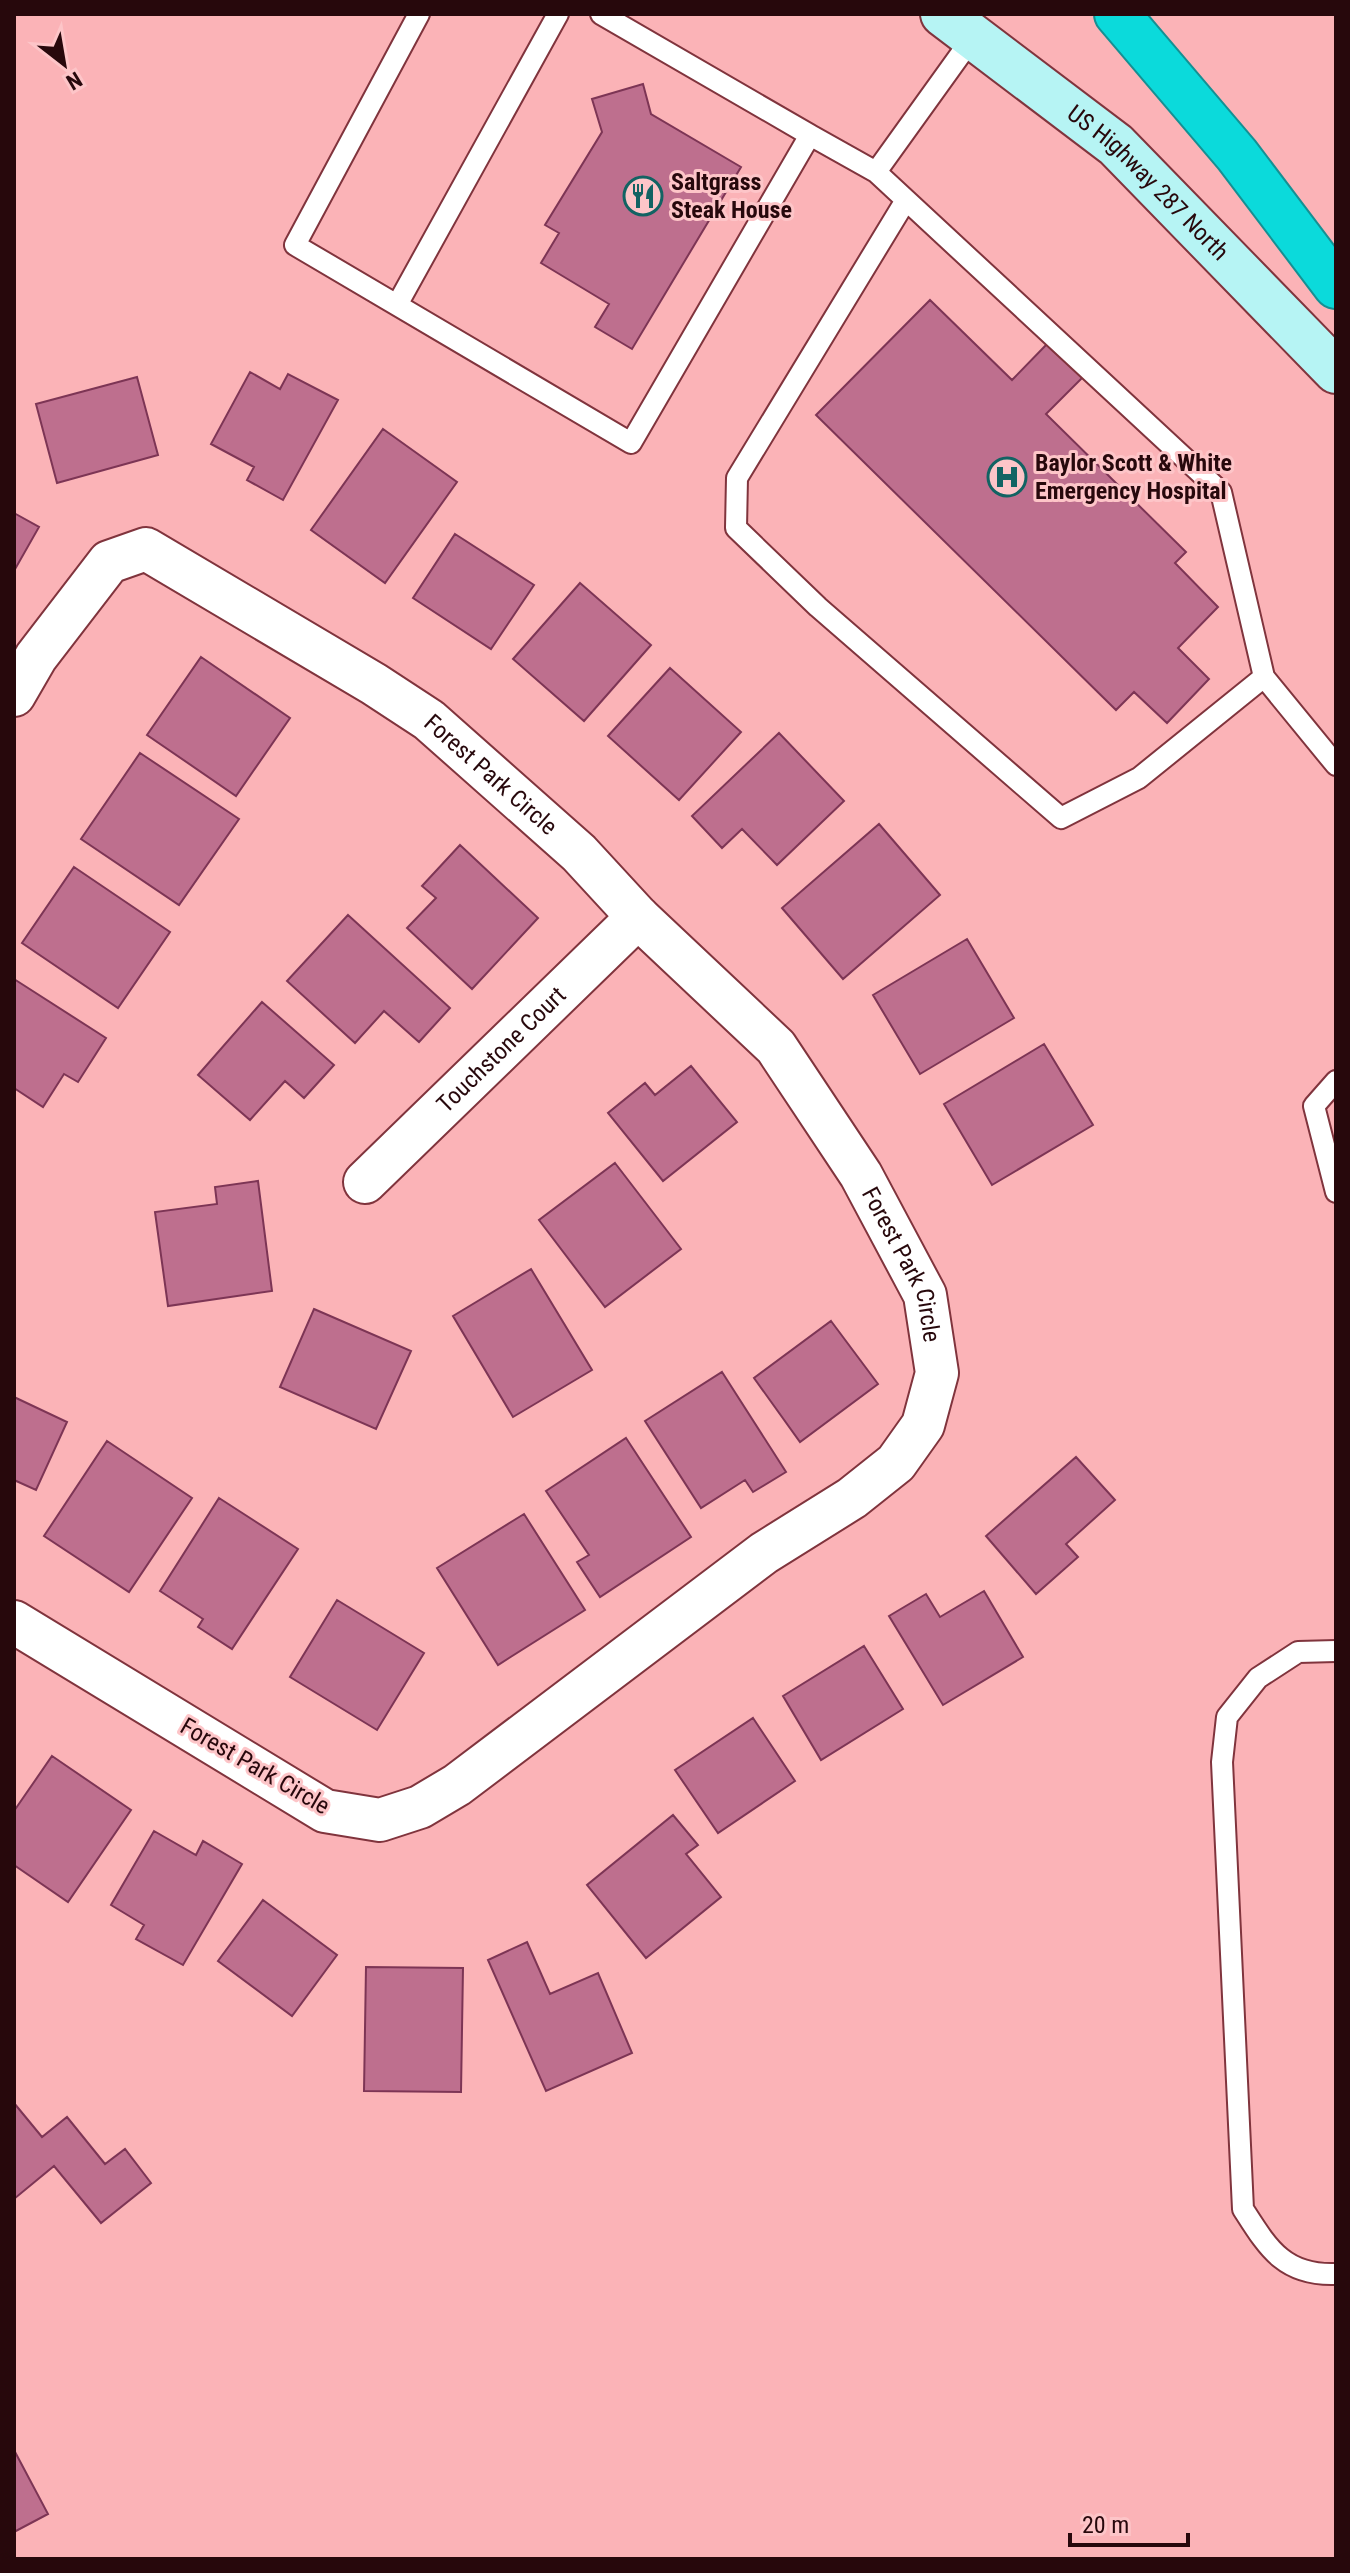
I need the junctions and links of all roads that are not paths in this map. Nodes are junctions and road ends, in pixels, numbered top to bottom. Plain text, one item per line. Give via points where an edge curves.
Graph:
1 (419, 14) edge
2 (558, 14) edge
3 (601, 14) edge
4 (1117, 14) edge
5 (958, 26) edge
6 (810, 135) junction
7 (876, 172) junction
8 (906, 200) junction
9 (1336, 286) edge
10 (397, 305) junction
11 (1336, 371) edge
12 (1264, 677) junction
13 (14, 695) edge
14 (1336, 765) edge
15 (638, 917) junction
16 (1336, 1081) edge
17 (365, 1182) dead end
18 (1336, 1192) edge
19 (14, 1622) edge
20 (1336, 1651) edge
21 (1336, 2274) edge

1 - 10 lane via 295,245
2 - 10 lane
3 - 6 lane
4 - 9 highway via 1237,155
5 - 7 lane
5 - 11 main road, US Highway 287 North via 1116,145
6 - 7 lane
6 - 10 lane via 631,443
7 - 8 lane
8 - 12 lane via 1221,492
8 - 12 lane via 737,478 736,528 818,607 1061,818 1139,778
12 - 14 lane
13 - 15 street, Forest Park Circle via 36,657 109,562 146,549 429,720 579,853
15 - 17 street, Touchstone Court
15 - 19 street, Forest Park Circle via 776,1047 861,1175 925,1295 937,1373 923,1425 896,1463 852,1498 764,1553 457,1785 420,1807 380,1820 325,1811
16 - 18 lane via 1314,1106
20 - 21 lane via 1298,1652 1258,1678 1227,1717 1222,1762 1243,2209 1273,2256 1317,2275

